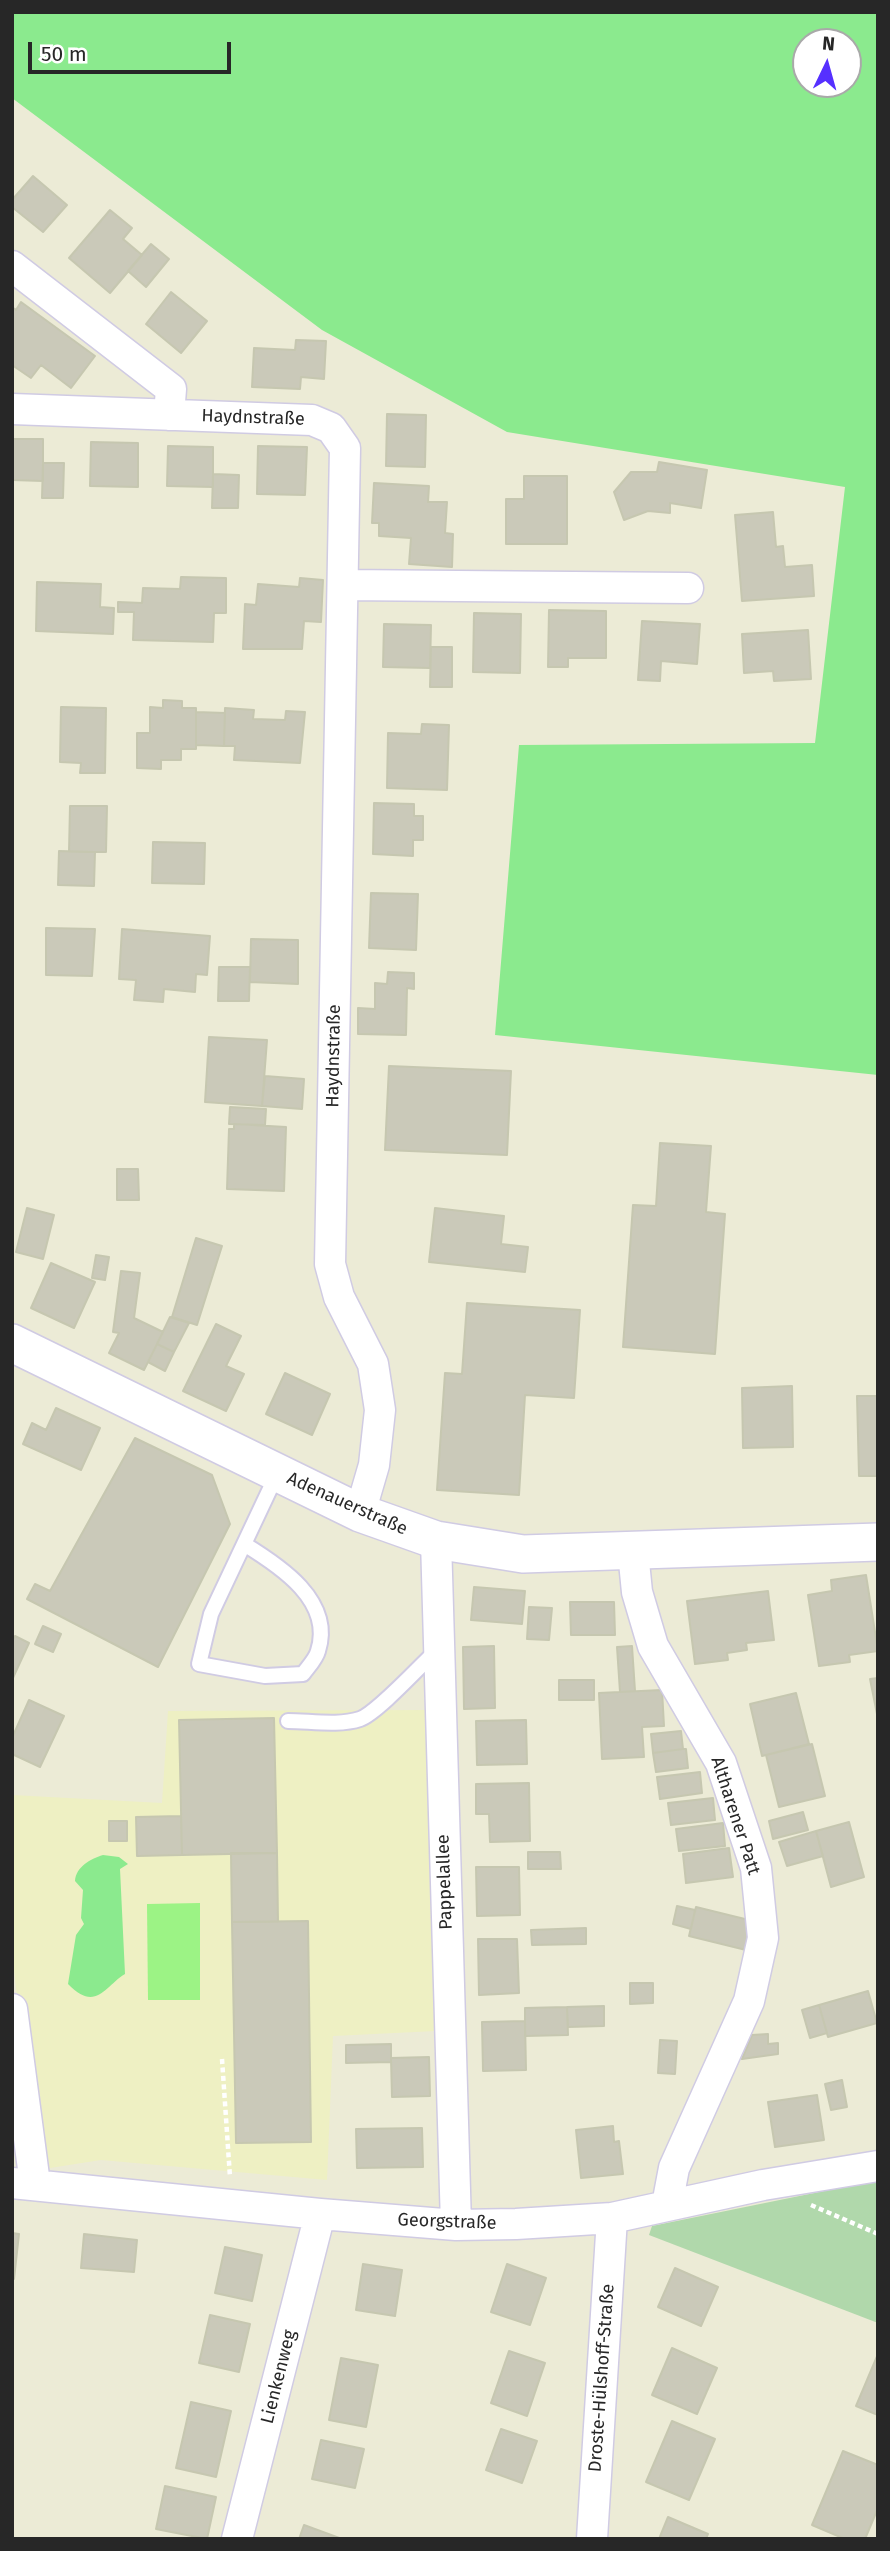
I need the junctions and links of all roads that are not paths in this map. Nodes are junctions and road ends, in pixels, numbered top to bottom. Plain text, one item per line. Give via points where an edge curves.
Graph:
1 (12, 265) edge
2 (12, 410) edge
3 (169, 415) junction
4 (342, 586) junction
5 (688, 588) dead end
6 (12, 1343) edge
7 (278, 1472) junction
8 (360, 1513) junction
9 (436, 1541) junction
10 (878, 1542) edge
11 (244, 1544) junction
12 (633, 1552) junction
13 (438, 1649) junction
14 (288, 1721) dead end
15 (12, 2009) edge
16 (878, 2166) edge
17 (24, 2183) edge
18 (667, 2206) junction
19 (320, 2214) junction
20 (612, 2218) junction
21 (456, 2224) junction
22 (237, 2539) edge
23 (592, 2539) edge

1 - 3 street via 171,389
2 - 3 street, Haydnstraße
3 - 4 street, Haydnstraße via 312,420 331,428 345,448
4 - 5 street
4 - 8 street, Haydnstraße via 330,1264 339,1297 373,1364 380,1410 374,1465
6 - 7 street, Adenauerstraße
7 - 8 street, Adenauerstraße
7 - 11 lane
8 - 9 street, Adenauerstraße
9 - 12 street, Adenauerstraße via 523,1554
9 - 13 street, Pappelallee
10 - 12 street, Adenauerstraße
11 - 11 lane via 211,1614 198,1664 265,1676 303,1674 318,1652 321,1625 306,1592 279,1566
12 - 18 street, Altharener Patt via 637,1592 653,1646 721,1763 755,1868 762,1938 749,2001 674,2168
13 - 14 lane via 376,1712 357,1720
13 - 21 street, Pappelallee
15 - 17 street
16 - 18 street, Georgstraße
17 - 19 street, Georgstraße
18 - 20 street, Georgstraße
19 - 21 street, Georgstraße
19 - 22 street, Lienkenweg
20 - 21 street, Georgstraße
20 - 23 street, Droste-Hülshoff-Straße

